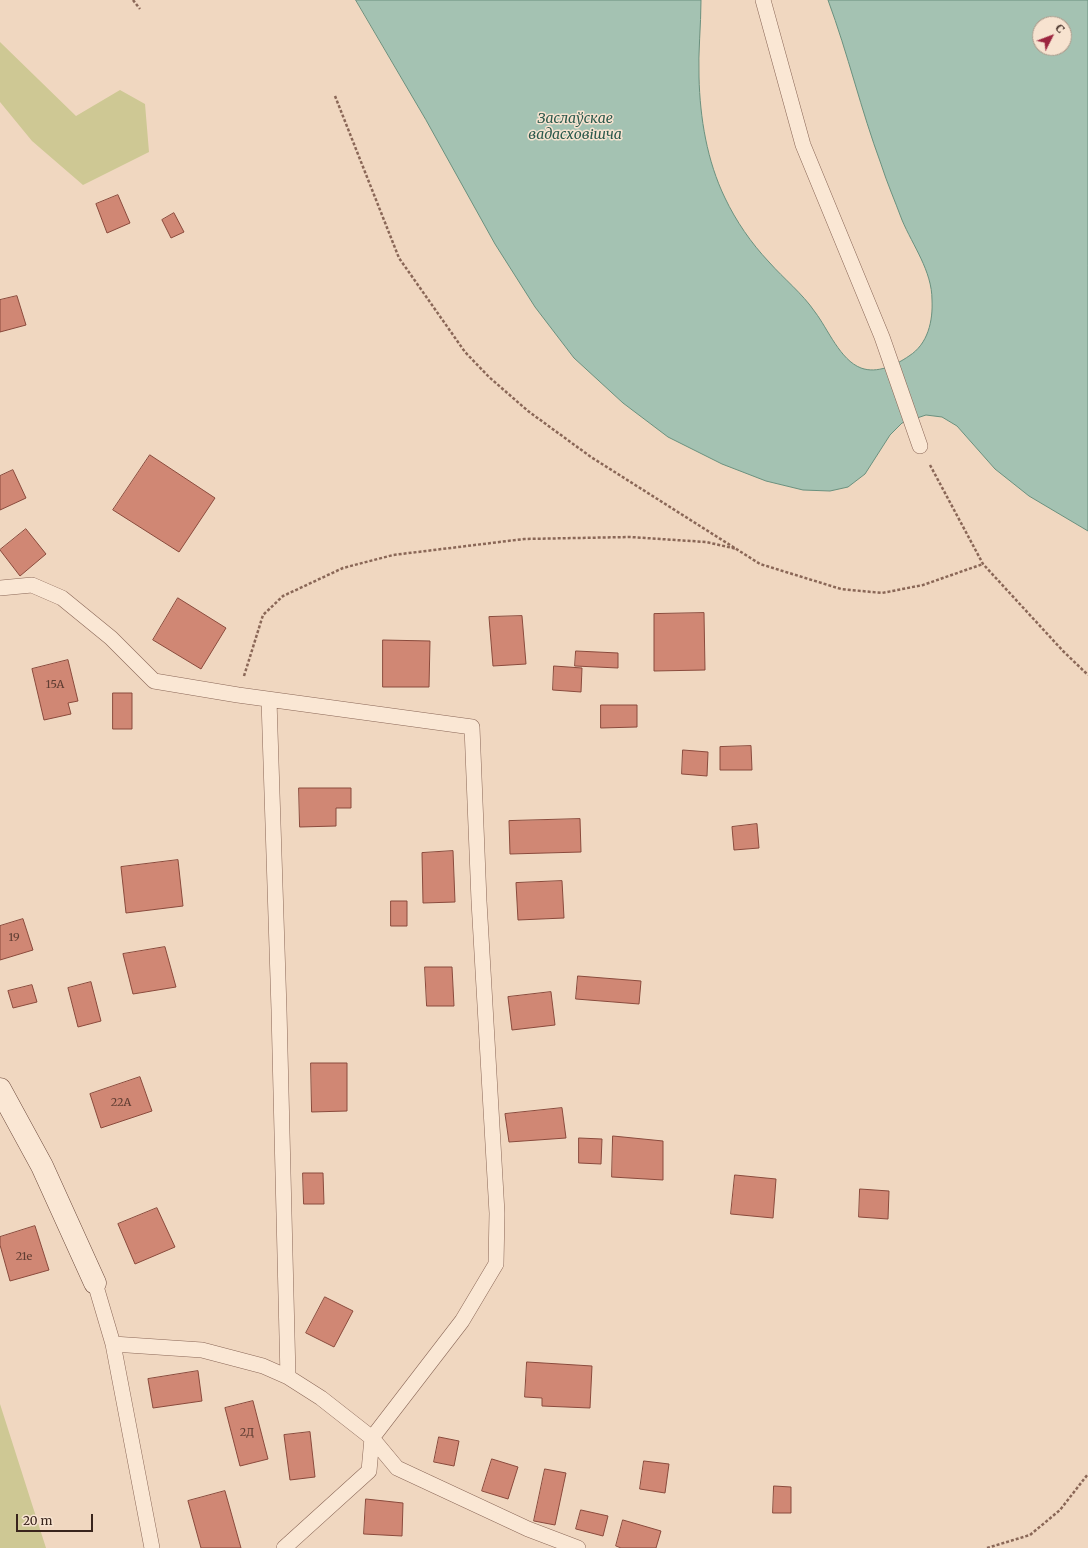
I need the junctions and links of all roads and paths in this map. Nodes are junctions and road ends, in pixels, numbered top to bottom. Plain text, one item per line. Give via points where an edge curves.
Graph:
1 (133, 0) edge
2 (763, 0) edge
3 (140, 9) dead end
4 (335, 96) dead end
5 (920, 446) joint
6 (740, 550) junction
7 (983, 564) junction
8 (0, 588) edge
9 (1088, 675) edge
10 (238, 695) junction
11 (269, 700) junction
12 (0, 1089) edge
13 (95, 1283) joint
14 (113, 1344) junction
15 (288, 1377) junction
16 (372, 1438) junction
17 (1088, 1474) edge
18 (152, 1548) edge
19 (284, 1548) edge
20 (578, 1548) edge
21 (987, 1548) edge

1 - 3 path
2 - 5 lane via 803,145 882,337
4 - 6 path via 398,258 465,352 528,411 591,457
5 - 7 path
6 - 7 path via 760,564 842,589 882,593 923,585
6 - 10 path via 706,542 630,537 524,539 393,555 343,568 283,596 263,615
7 - 9 path
8 - 10 lane via 32,585 62,598 111,638 154,681
10 - 11 lane
11 - 15 lane
11 - 16 lane via 472,727 497,1213 496,1264 462,1322
12 - 13 street via 42,1166
13 - 14 lane
14 - 15 lane via 202,1350 263,1366
14 - 18 lane
15 - 16 lane via 321,1398
16 - 19 lane via 369,1471
16 - 20 lane via 397,1468 528,1529
17 - 21 path via 1060,1510 1030,1535

